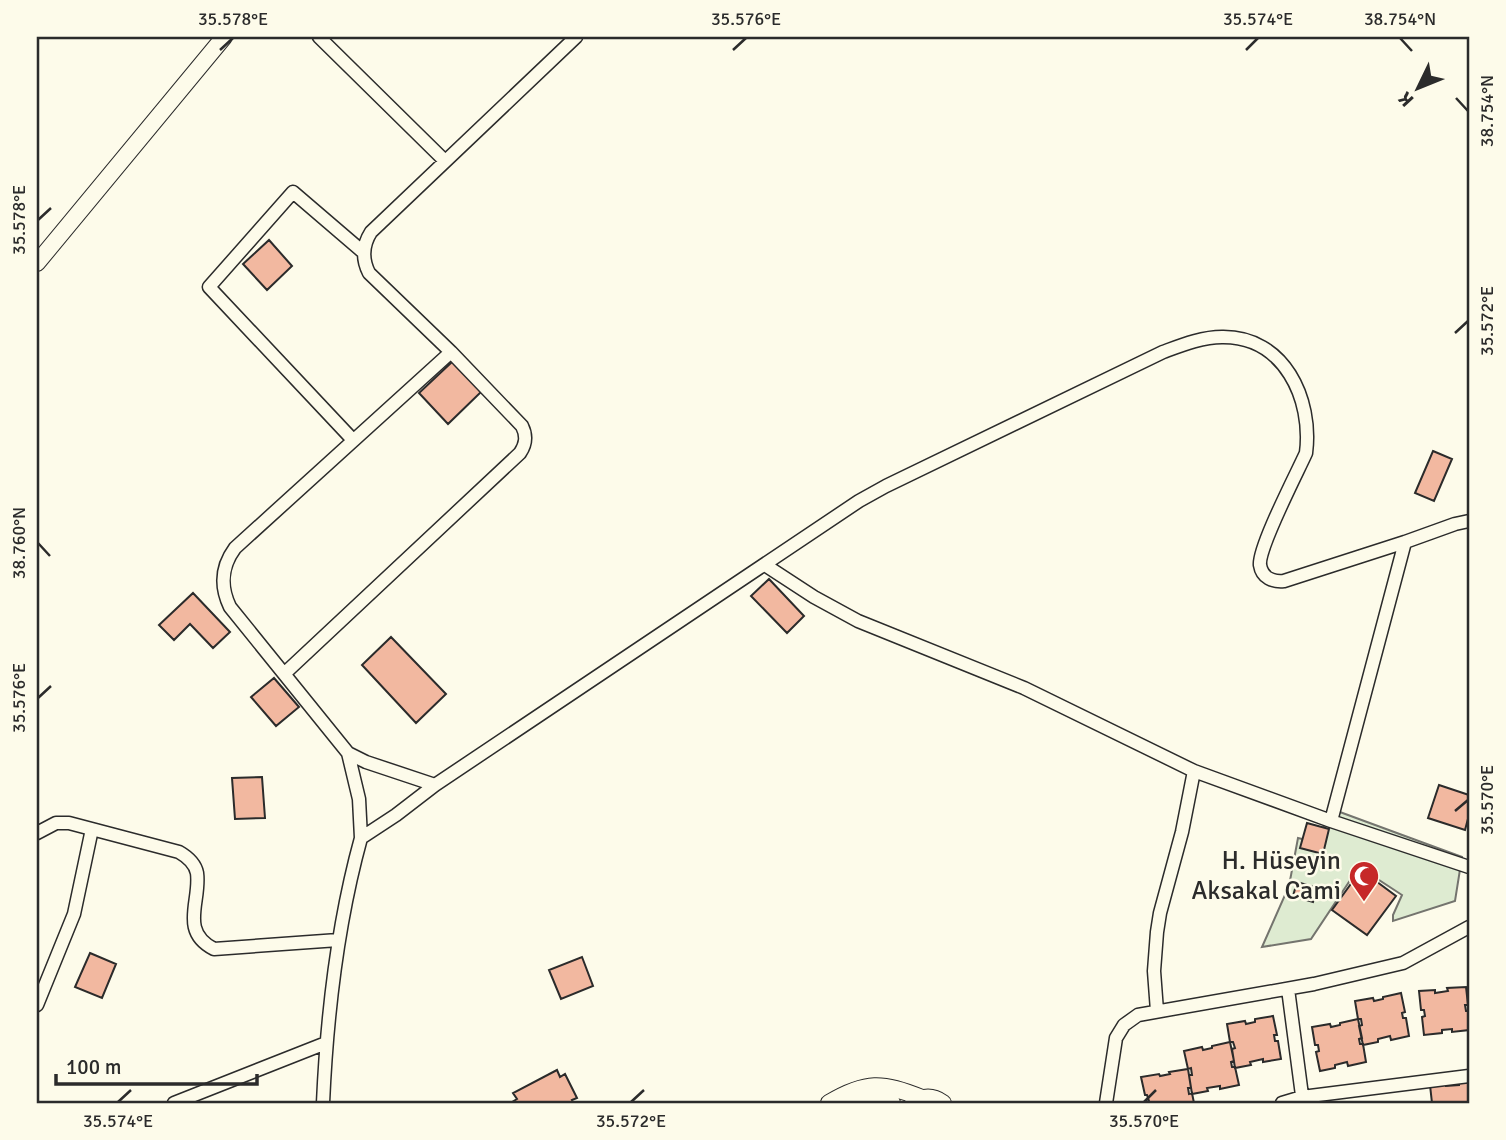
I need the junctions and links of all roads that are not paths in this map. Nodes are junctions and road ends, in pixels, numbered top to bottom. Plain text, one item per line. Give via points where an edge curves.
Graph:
1 (224, 37) edge
2 (319, 37) edge
3 (576, 37) edge
4 (445, 161) junction
5 (363, 252) junction
6 (37, 263) edge
7 (451, 352) junction
8 (353, 440) junction
9 (1469, 521) edge
10 (1405, 542) junction
11 (765, 565) junction
12 (284, 674) junction
13 (348, 753) junction
14 (1194, 771) junction
15 (435, 785) junction
16 (1331, 821) junction
17 (92, 829) junction
18 (37, 834) edge
19 (361, 838) junction
20 (1469, 867) edge
21 (1469, 927) edge
22 (338, 940) junction
23 (1288, 989) junction
24 (37, 1005) edge
25 (1157, 1011) junction
26 (326, 1043) junction
27 (1469, 1076) edge
28 (1303, 1100) edge
29 (917, 1101) edge
30 (178, 1102) edge
31 (323, 1103) edge
32 (829, 1103) edge
33 (851, 1103) edge
34 (892, 1103) edge
35 (943, 1103) edge
36 (1107, 1103) edge
37 (1282, 1103) edge

1 - 6 street
2 - 4 street
3 - 4 street
4 - 5 street via 371,232
5 - 7 street via 369,273
5 - 8 street via 293,192 209,288
7 - 8 street
7 - 12 street via 522,426 524,448
8 - 12 street via 234,548 226,562 223,588 230,607
9 - 10 street
10 - 11 street via 1284,581 1266,577 1260,564 1266,540 1307,453 1306,413 1299,389 1280,361 1254,344 1220,337 1164,352 886,486
10 - 16 street
11 - 14 street via 858,621 1024,688
11 - 15 street
12 - 13 street
13 - 15 street
13 - 19 street via 359,799
14 - 16 street
14 - 25 street via 1157,932
15 - 19 street
16 - 20 street
17 - 18 street via 63,822
17 - 22 street via 179,852 191,861 197,873 195,927 201,939 215,949
17 - 24 street via 74,914
19 - 22 street
21 - 23 street via 1403,964
22 - 26 street
23 - 25 street
23 - 28 street
25 - 36 street via 1138,1015 1119,1031
26 - 30 street
26 - 31 street
27 - 28 street
28 - 37 street
29 - 32 street via 897,1088 873,1086
29 - 35 street via 930,1098
33 - 34 street

